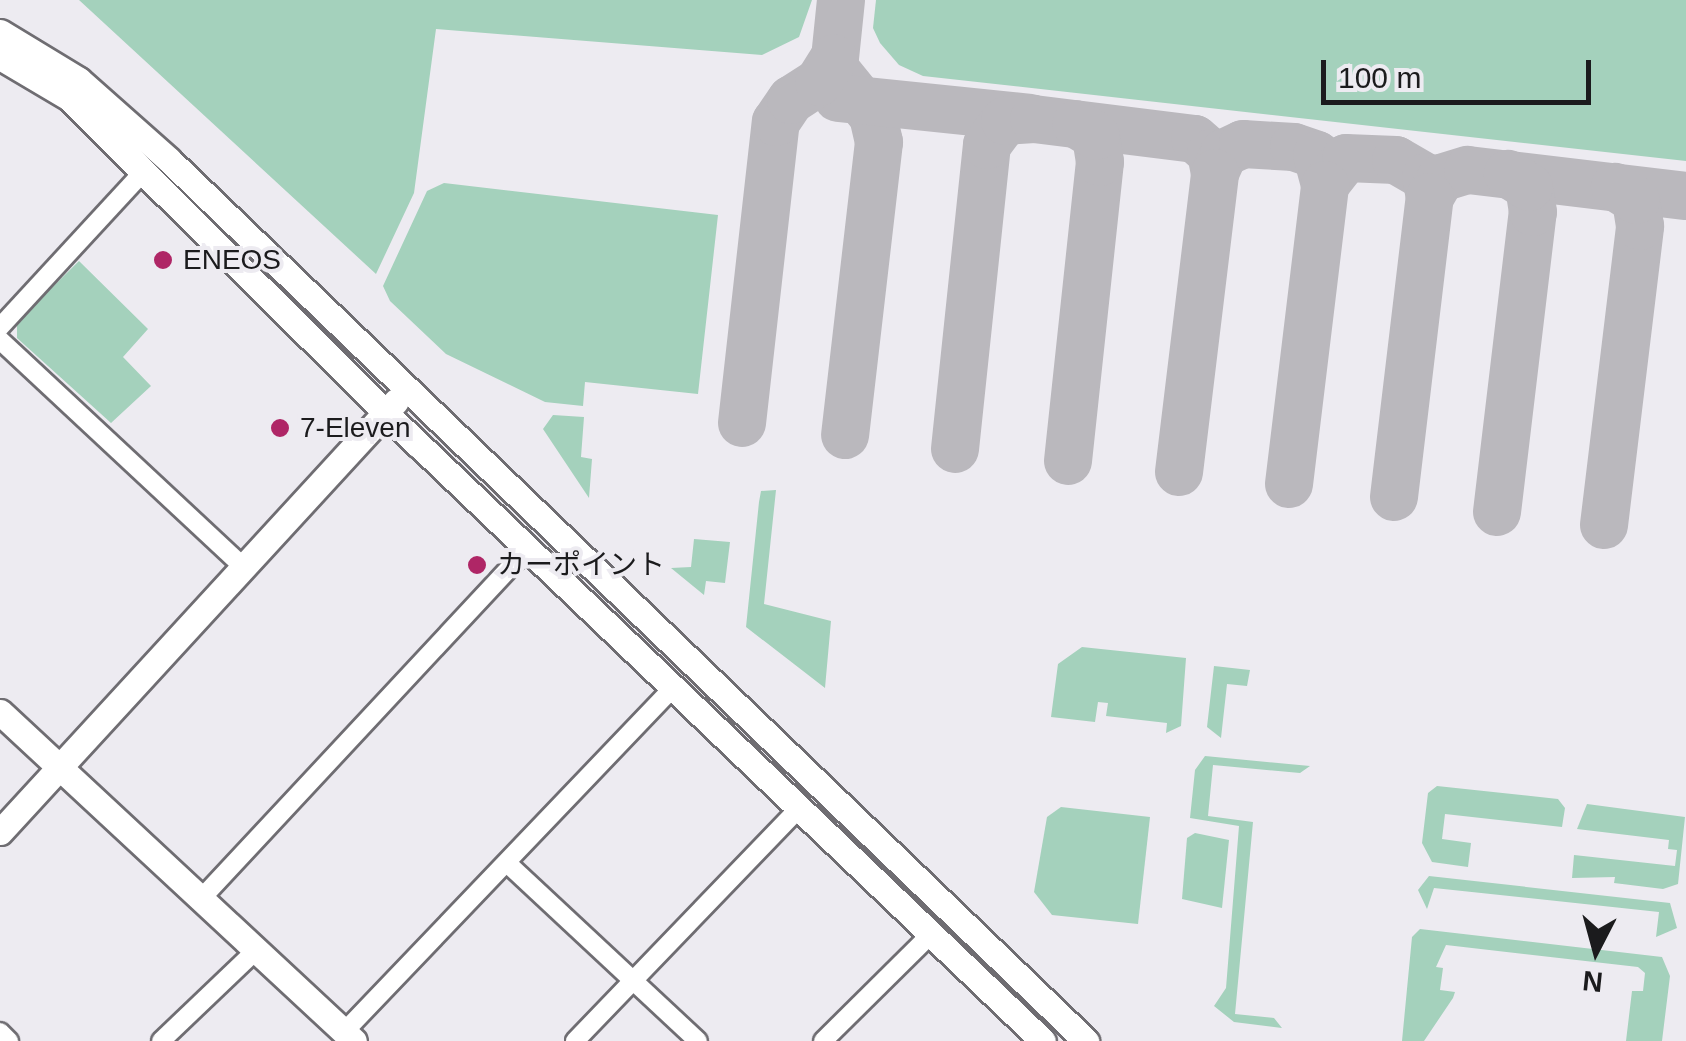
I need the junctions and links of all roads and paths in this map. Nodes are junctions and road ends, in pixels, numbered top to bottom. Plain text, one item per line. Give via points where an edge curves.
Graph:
1 (0, 32) edge
2 (0, 57) edge
3 (142, 174) junction
4 (0, 327) edge
5 (0, 340) edge
6 (406, 390) junction
7 (387, 413) junction
8 (528, 548) junction
9 (242, 566) junction
10 (673, 688) junction
11 (0, 712) edge
12 (61, 771) junction
13 (799, 808) junction
14 (0, 832) edge
15 (507, 863) junction
16 (199, 901) junction
17 (930, 934) junction
18 (254, 952) junction
19 (634, 982) junction
20 (0, 1032) edge
21 (349, 1036) edge
22 (9, 1041) edge
23 (161, 1041) edge
24 (575, 1041) edge
25 (698, 1041) edge
26 (823, 1041) edge
27 (1042, 1041) edge
28 (1086, 1041) edge

1 - 6 street via 79,80
2 - 3 street via 70,98
3 - 4 street
3 - 7 street
5 - 9 street
6 - 7 street
6 - 28 street
7 - 8 street
7 - 9 street
8 - 10 street
8 - 16 street
9 - 12 street
10 - 13 street
10 - 15 street
11 - 12 street
12 - 14 street
12 - 16 street
13 - 17 street
13 - 19 street
15 - 19 street
15 - 21 street
16 - 18 street
17 - 26 street
17 - 27 street
18 - 21 street
18 - 23 street
19 - 24 street
19 - 25 street
20 - 22 street

